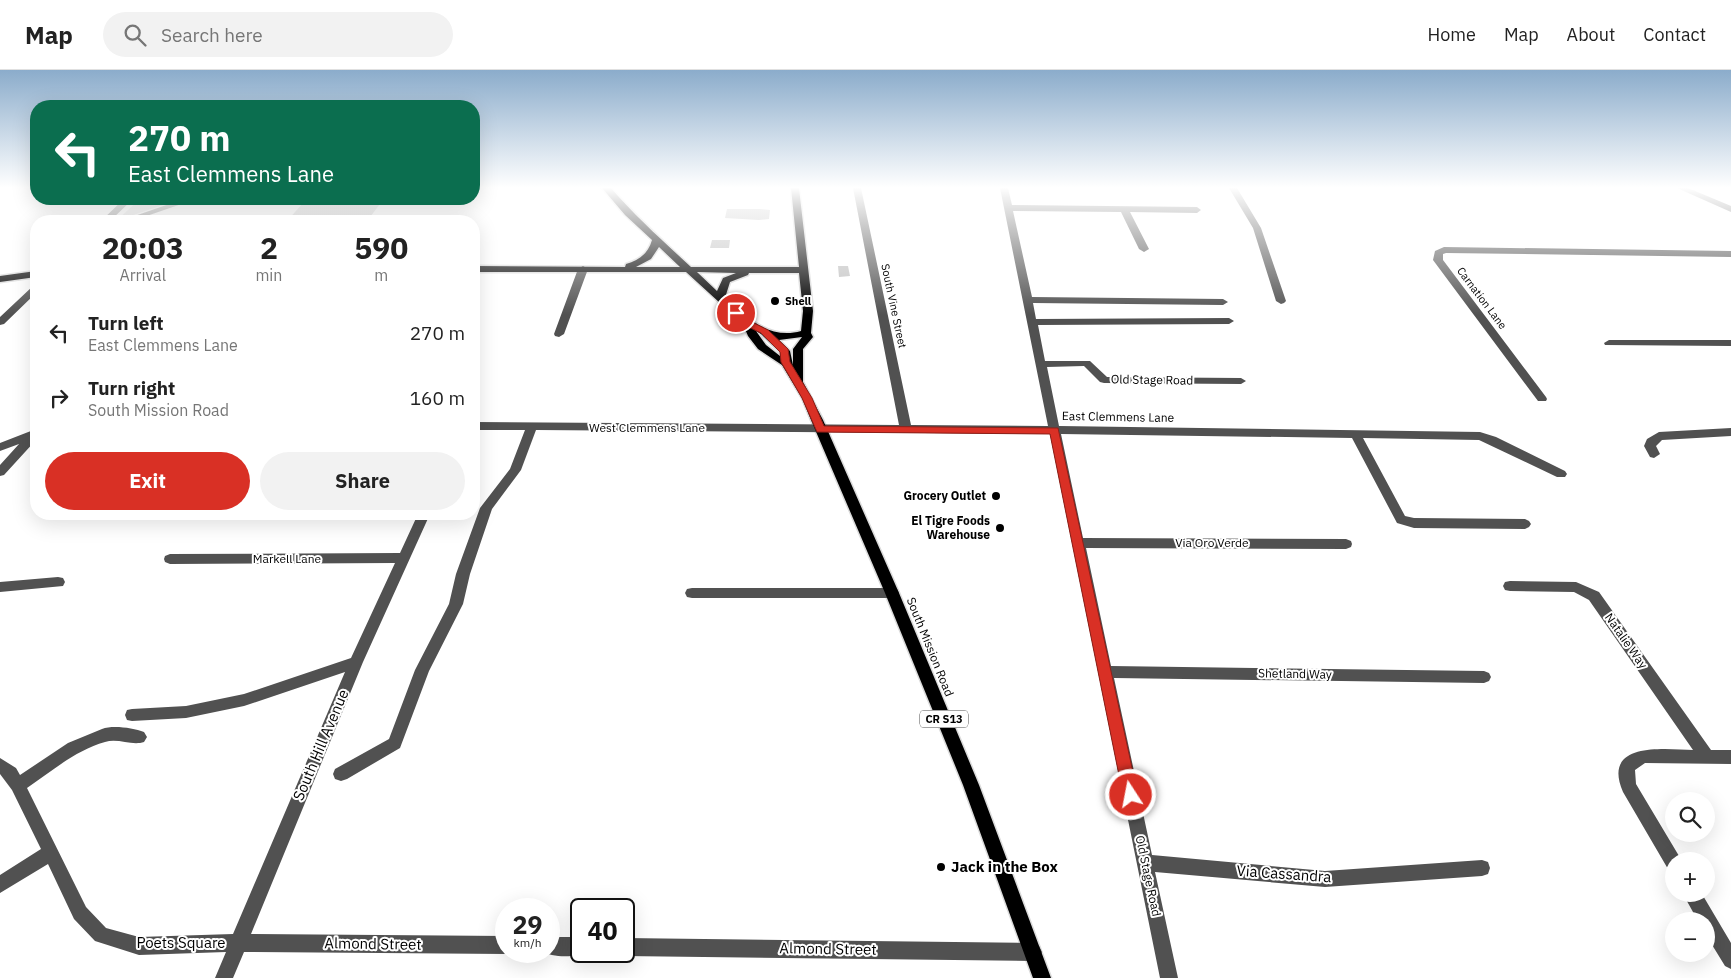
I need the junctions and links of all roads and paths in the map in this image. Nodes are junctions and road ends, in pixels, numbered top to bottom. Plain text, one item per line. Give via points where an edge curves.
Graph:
1 (648, 230) edge
2 (800, 230) edge
3 (866, 230) edge
4 (1013, 230) edge
5 (1135, 230) edge
6 (1258, 230) edge
7 (657, 238) junction
8 (1144, 249) dead end
9 (1731, 254) edge
10 (480, 269) edge
11 (583, 269) junction
12 (614, 269) junction
13 (690, 270) junction
14 (757, 270) junction
15 (804, 270) junction
16 (30, 275) edge
17 (0, 279) edge
18 (30, 294) edge
19 (720, 298) junction
20 (1027, 300) junction
21 (1282, 301) dead end
22 (1223, 302) dead end
23 (0, 322) edge
24 (1032, 322) junction
25 (1229, 322) dead end
26 (747, 323) junction
27 (765, 332) junction
28 (806, 333) junction
29 (558, 334) dead end
30 (1609, 343) dead end
31 (1731, 343) edge
32 (786, 362) junction
33 (1040, 364) junction
34 (798, 381) junction
35 (1242, 381) dead end
36 (1542, 399) dead end
37 (480, 426) edge
38 (532, 427) junction
39 (821, 429) junction
40 (906, 430) junction
41 (1054, 430) junction
42 (1731, 432) edge
43 (1355, 434) junction
44 (30, 435) edge
45 (30, 440) edge
46 (0, 447) edge
47 (1654, 454) dead end
48 (0, 472) edge
49 (1561, 474) dead end
50 (421, 520) edge
51 (1525, 524) dead end
52 (1078, 543) junction
53 (1346, 544) dead end
54 (404, 558) junction
55 (170, 559) dead end
56 (58, 582) dead end
57 (1510, 586) dead end
58 (0, 587) edge
59 (692, 593) dead end
60 (892, 593) junction
61 (356, 662) junction
62 (1106, 672) junction
63 (1484, 677) dead end
64 (132, 715) dead end
65 (139, 737) dead end
66 (1707, 757) junction
67 (1731, 758) edge
68 (0, 765) edge
69 (341, 774) dead end
70 (18, 785) junction
71 (1667, 852) edge
72 (50, 853) junction
73 (1146, 863) junction
74 (1482, 868) dead end
75 (0, 885) edge
76 (1697, 902) edge
77 (239, 943) junction
78 (495, 945) edge
79 (635, 946) edge
80 (1033, 952) junction
81 (1731, 960) edge
82 (224, 978) edge
83 (1042, 978) edge
84 (1169, 978) edge

1 - 7 main road, South Mission Road / CR S13
2 - 15 main road
3 - 40 street, South Vine Street
4 - 20 street, Old Stage Road
5 - 8 street
6 - 21 street
7 - 12 main road via 648,258
7 - 13 main road, South Mission Road / CR S13
9 - 36 street, Carnation Lane via 1444,250 1438,253 1438,260
10 - 11 main road
11 - 12 main road
11 - 29 street
12 - 13 main road
13 - 14 main road
13 - 19 main road, South Mission Road / CR S13
14 - 15 main road
14 - 19 main road via 725,280
15 - 28 main road via 808,311
16 - 17 main road
18 - 23 street
19 - 26 main road, South Mission Road / CR S13
20 - 22 street
20 - 24 street, Old Stage Road
24 - 25 street
24 - 33 street, Old Stage Road
26 - 27 main road, South Mission Road / CR S13
26 - 32 main road, South Mission Road / CR S13 via 751,335 772,357
27 - 28 main road via 784,338
27 - 32 main road, South Mission Road / CR S13 via 785,351
28 - 34 main road via 808,337 798,349
30 - 31 street
32 - 34 main road, South Mission Road / CR S13
33 - 35 street, Old Stage Road via 1086,363 1104,380
33 - 41 street, Old Stage Road
34 - 39 main road, South Mission Road / CR S13
37 - 38 street, West Clemmens Lane
38 - 39 street, West Clemmens Lane
38 - 69 street via 515,470 486,508 456,604 422,670 395,743
39 - 40 street, East Clemmens Lane
39 - 60 main road, South Mission Road / CR S13
40 - 41 street, East Clemmens Lane
41 - 43 street, East Clemmens Lane
41 - 52 street, Old Stage Road
42 - 47 street via 1659,436 1651,442
43 - 49 street, East Clemmens Lane via 1480,436
43 - 51 street via 1401,520 1414,523
44 - 46 street
45 - 48 street
50 - 54 street, South Hill Avenue
52 - 53 street, Via Oro Verde
52 - 62 street, Old Stage Road
54 - 55 street, Markell Lane
54 - 61 street, South Hill Avenue
56 - 58 street
57 - 66 street, Natalie Way via 1576,587 1594,596
59 - 60 street
60 - 80 main road, South Mission Road / CR S13 via 971,785
61 - 64 street via 244,700 186,712
61 - 77 street, South Hill Avenue
62 - 63 street, Shetland Way
62 - 73 street, Old Stage Road
65 - 70 street via 107,734 73,748
66 - 67 street
66 - 71 street via 1645,756 1630,763 1626,772 1629,787
68 - 70 street, Poets Square
70 - 72 street, Poets Square
72 - 75 street
72 - 77 street, Poets Square via 80,914 101,935 139,946
73 - 74 street, Via Cassandra via 1326,879
73 - 84 street, Old Stage Road
76 - 81 street
77 - 78 street, Almond Street
77 - 82 street, South Hill Avenue
79 - 80 street, Almond Street
80 - 83 main road, South Mission Road / CR S13

